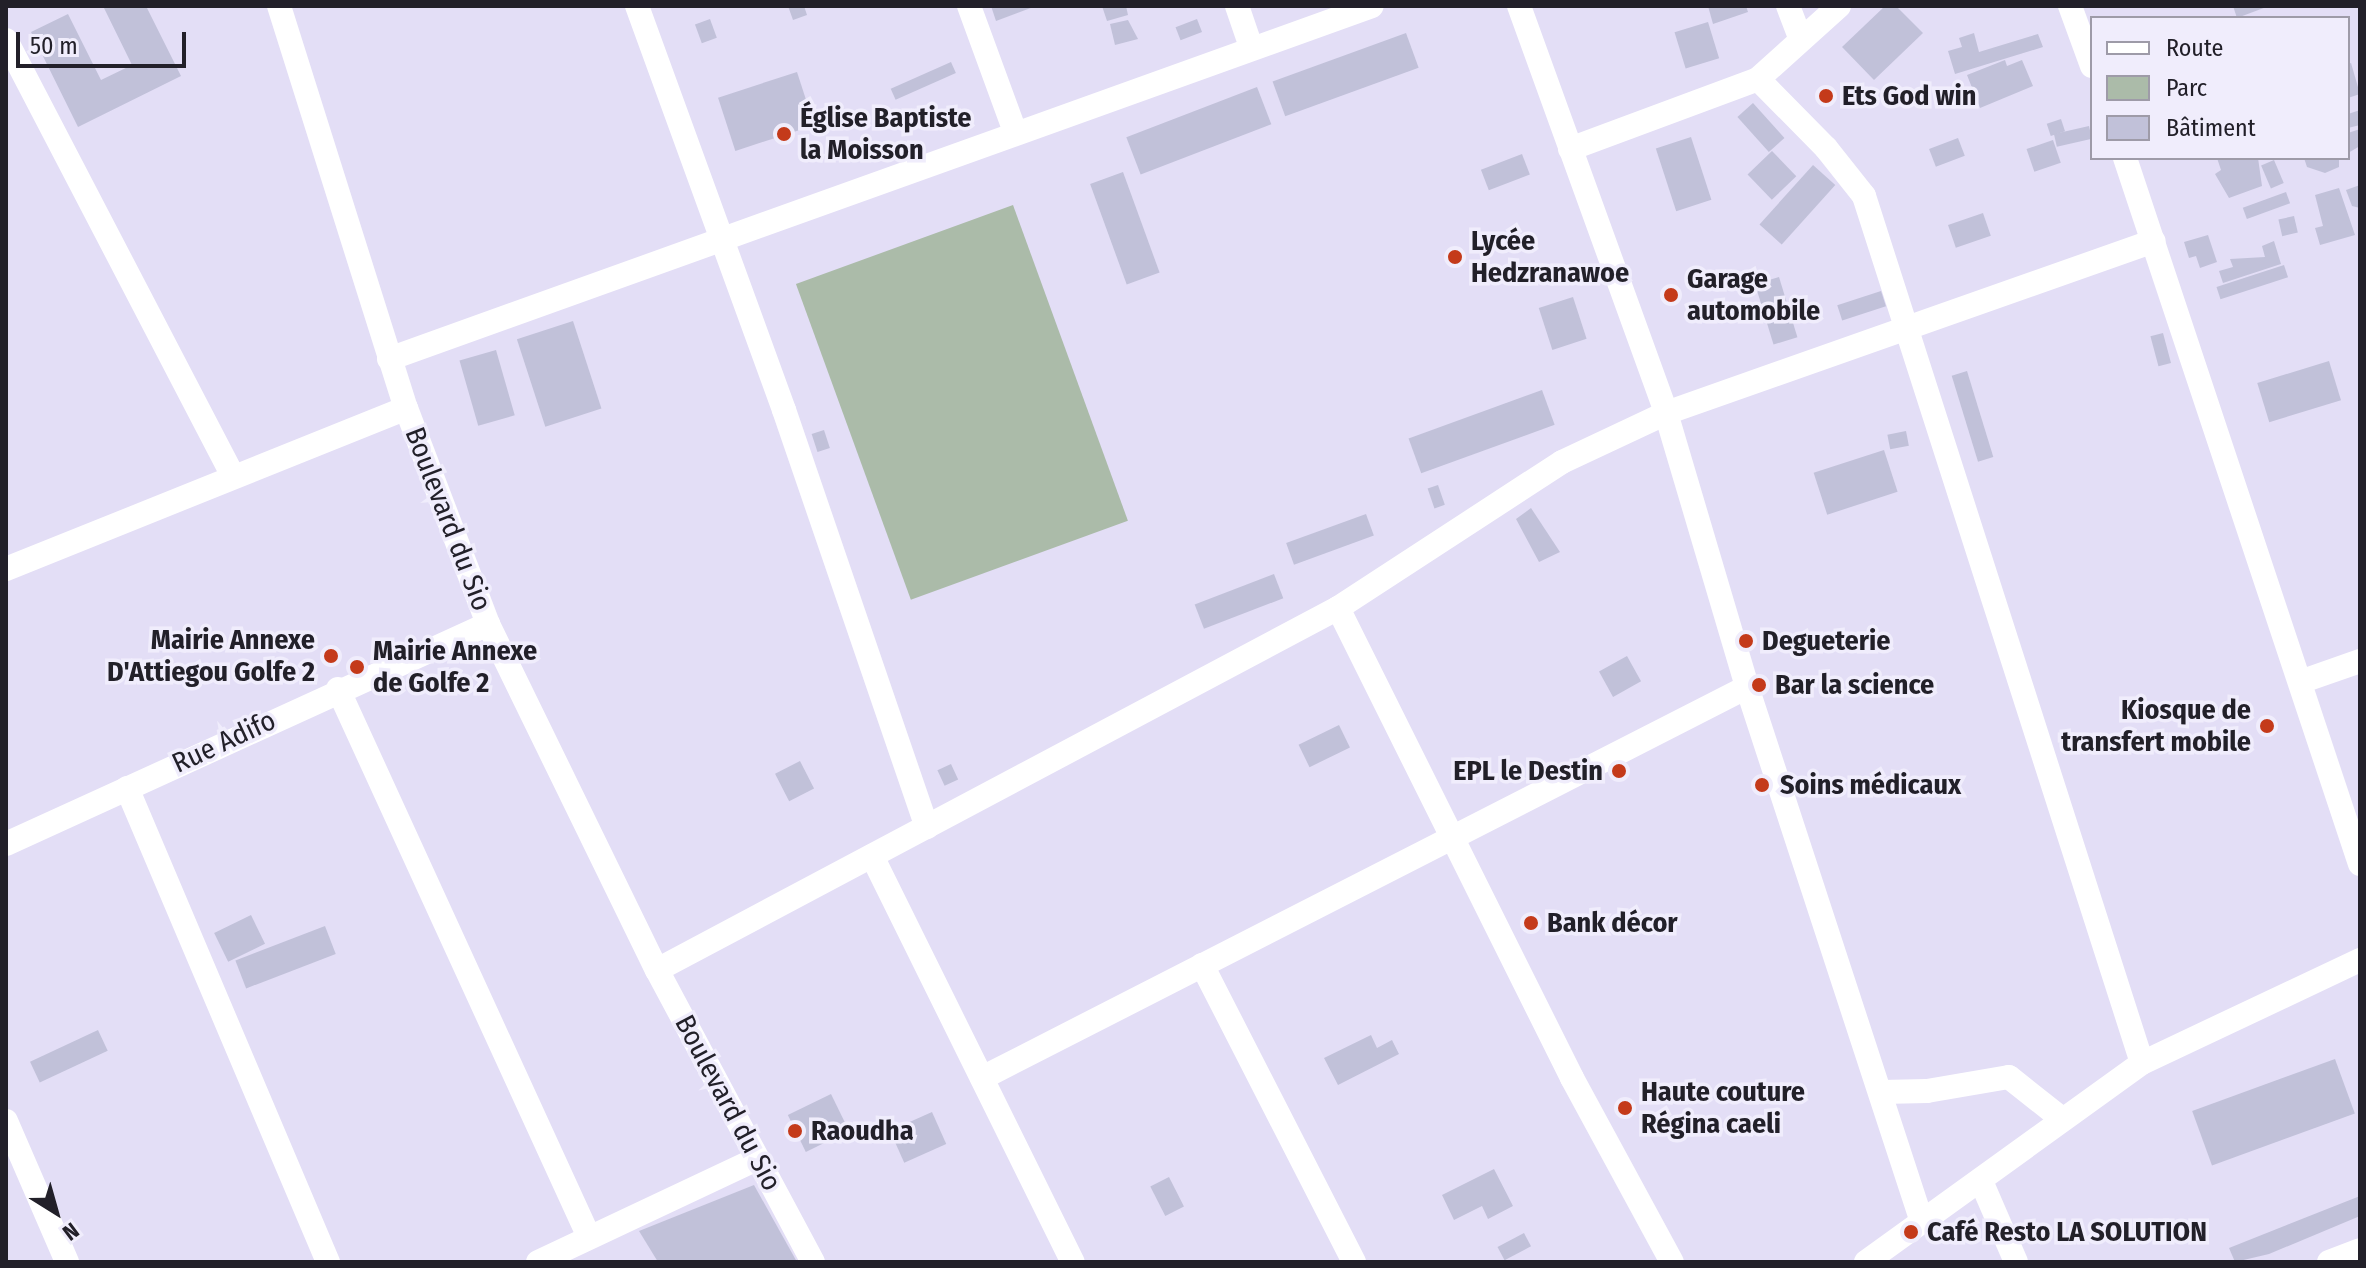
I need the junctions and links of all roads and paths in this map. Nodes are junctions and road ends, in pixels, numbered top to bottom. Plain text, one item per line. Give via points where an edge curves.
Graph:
1 (279, 6) edge
2 (637, 6) edge
3 (969, 6) edge
4 (1237, 6) edge
5 (1372, 6) edge
6 (1519, 6) edge
7 (1788, 6) edge
8 (1839, 6) edge
9 (2070, 6) edge
10 (6, 40) edge
11 (1801, 40) junction
12 (1251, 47) junction
13 (2090, 61) edge
14 (1758, 79) junction
15 (1015, 132) junction
16 (1570, 149) junction
17 (2126, 160) edge
18 (723, 240) junction
19 (2154, 241) junction
20 (1908, 326) junction
21 (389, 359) junction
22 (406, 408) junction
23 (1666, 413) junction
24 (232, 475) junction
25 (6, 569) edge
26 (1338, 608) junction
27 (488, 624) junction
28 (2360, 661) edge
29 (2300, 682) junction
30 (1747, 687) junction
31 (338, 689) junction
32 (127, 788) junction
33 (927, 827) junction
34 (1452, 837) junction
35 (6, 844) edge
36 (872, 856) junction
37 (2360, 864) edge
38 (2360, 960) edge
39 (1202, 965) junction
40 (657, 970) junction
41 (2142, 1063) junction
42 (982, 1078) junction
43 (1882, 1092) junction
44 (2062, 1119) junction
45 (8, 1130) edge
46 (757, 1159) junction
47 (1981, 1181) junction
48 (1922, 1222) junction
49 (589, 1237) junction
50 (2360, 1250) edge
51 (67, 1262) edge
52 (328, 1262) edge
53 (538, 1262) edge
54 (813, 1262) edge
55 (1073, 1262) edge
56 (1354, 1262) edge
57 (1672, 1262) edge
58 (1866, 1262) edge
59 (2016, 1262) edge
60 (2329, 1262) edge

1 - 21 street, Boulevard du Sio
2 - 18 street
3 - 15 street
4 - 12 street
5 - 12 street
6 - 16 street
7 - 11 street
8 - 11 street
9 - 13 street
10 - 24 street
11 - 14 street
12 - 15 street
14 - 16 street
14 - 20 street via 1826,148 1864,196
15 - 18 street
16 - 23 street
17 - 19 street
18 - 21 street
18 - 33 street
19 - 20 street
19 - 29 street
20 - 23 street
20 - 41 street
21 - 22 street, Boulevard du Sio
22 - 24 street
22 - 27 street, Boulevard du Sio
23 - 26 street via 1562,462
23 - 30 street
24 - 25 street
26 - 33 street
26 - 34 street
27 - 31 street, Rue Adifo
27 - 40 street, Boulevard du Sio
28 - 29 street
29 - 37 street
30 - 34 street
30 - 43 street
31 - 32 street, Rue Adifo
31 - 49 street
32 - 35 street, Rue Adifo
32 - 52 street
33 - 36 street
34 - 39 street
34 - 57 street via 1572,1078
36 - 40 street
36 - 42 street
38 - 41 street
39 - 42 street
39 - 56 street
40 - 46 street, Boulevard du Sio
41 - 44 street
42 - 55 street
43 - 44 street via 1927,1091 2009,1077
43 - 48 street
44 - 47 street
45 - 51 street
46 - 49 street
46 - 54 street, Boulevard du Sio
47 - 48 street
47 - 59 street
48 - 58 street
49 - 53 street
50 - 60 street

